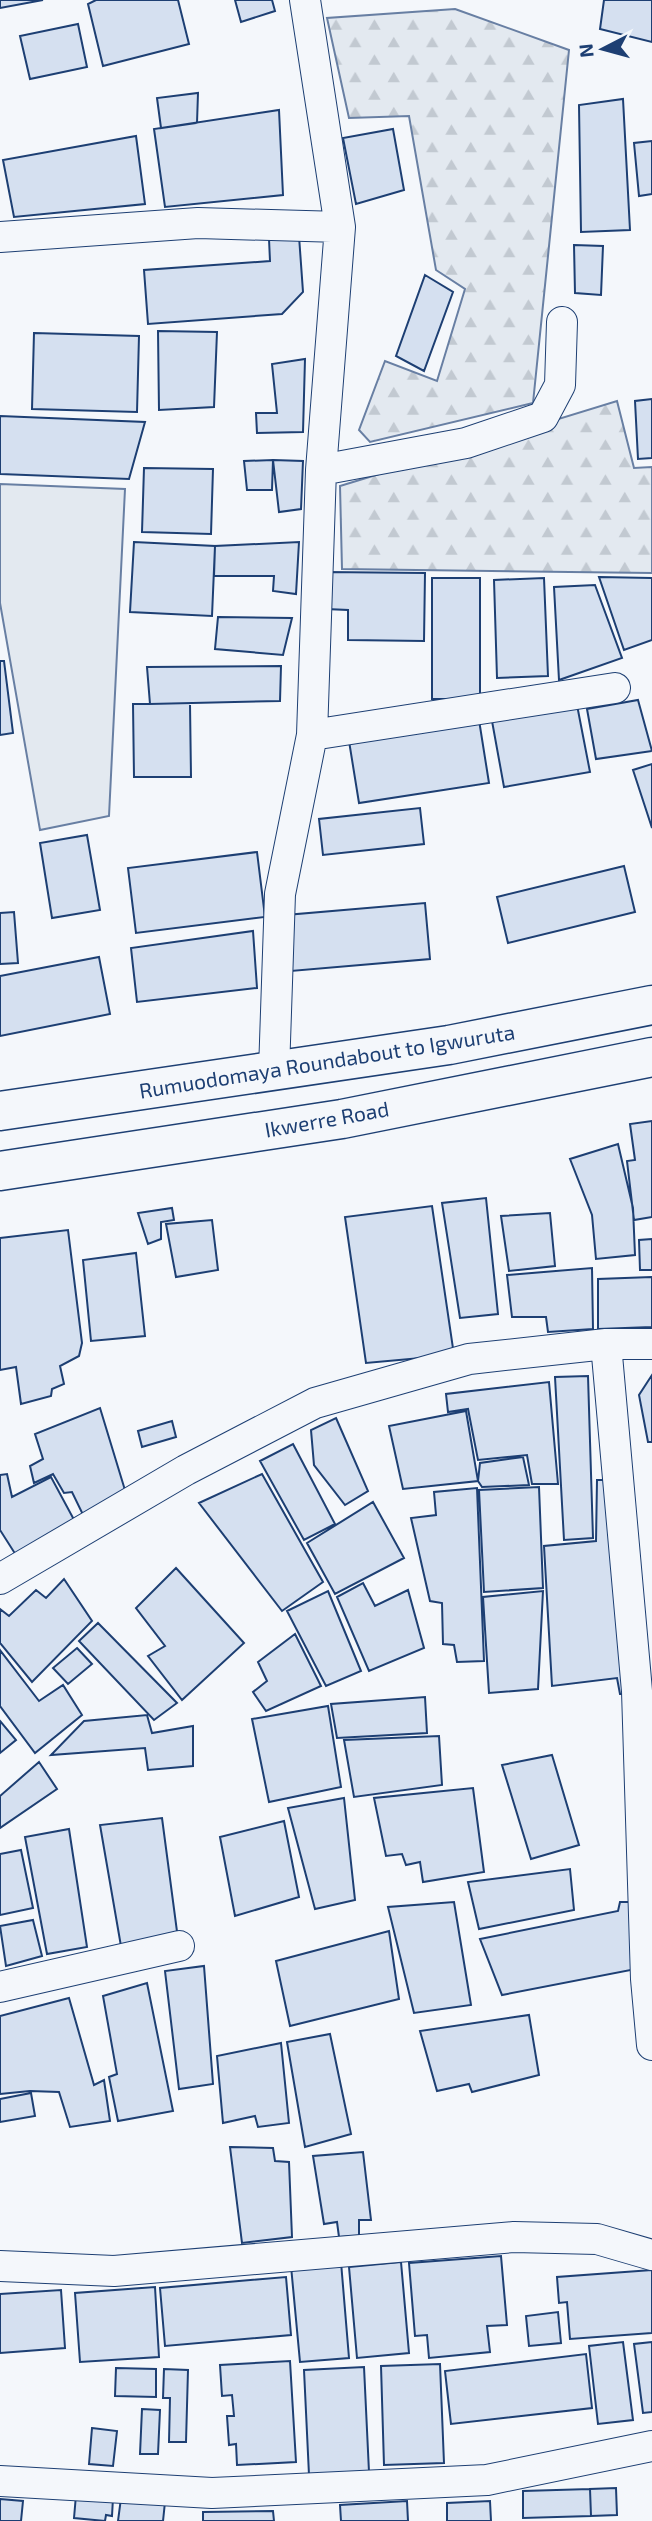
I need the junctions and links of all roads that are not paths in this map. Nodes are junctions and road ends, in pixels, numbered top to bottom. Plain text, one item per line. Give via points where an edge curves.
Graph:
1 (305, 0) edge
2 (340, 227) junction
3 (0, 237) edge
4 (562, 322) dead end
5 (321, 470) junction
6 (615, 688) dead end
7 (312, 735) junction
8 (652, 1005) edge
9 (652, 1057) edge
10 (274, 1071) junction
11 (0, 1111) edge
12 (0, 1171) edge
13 (606, 1344) junction
14 (652, 1344) edge
15 (0, 1579) edge
16 (179, 1946) dead end
17 (649, 1979) edge
18 (0, 1987) edge
19 (652, 2045) edge
20 (652, 2255) edge
21 (0, 2266) edge
22 (652, 2446) edge
23 (0, 2481) edge

1 - 2 street
2 - 3 street via 198,223
2 - 5 street
4 - 5 street via 560,385 543,416 466,443
5 - 7 street
6 - 7 street
7 - 10 street via 280,894
8 - 10 main road, Rumuodomaya Roundabout to Igwuruta via 449,1045
9 - 12 main road, Ikwerre Road via 342,1119
10 - 11 main road, Rumuodomaya Roundabout to Igwuruta
13 - 14 street
13 - 15 street via 469,1359 315,1403 186,1470
13 - 17 street via 637,1691
16 - 18 street
17 - 19 street
20 - 21 street via 597,2239 514,2237 114,2271
22 - 23 street via 487,2480 212,2493

